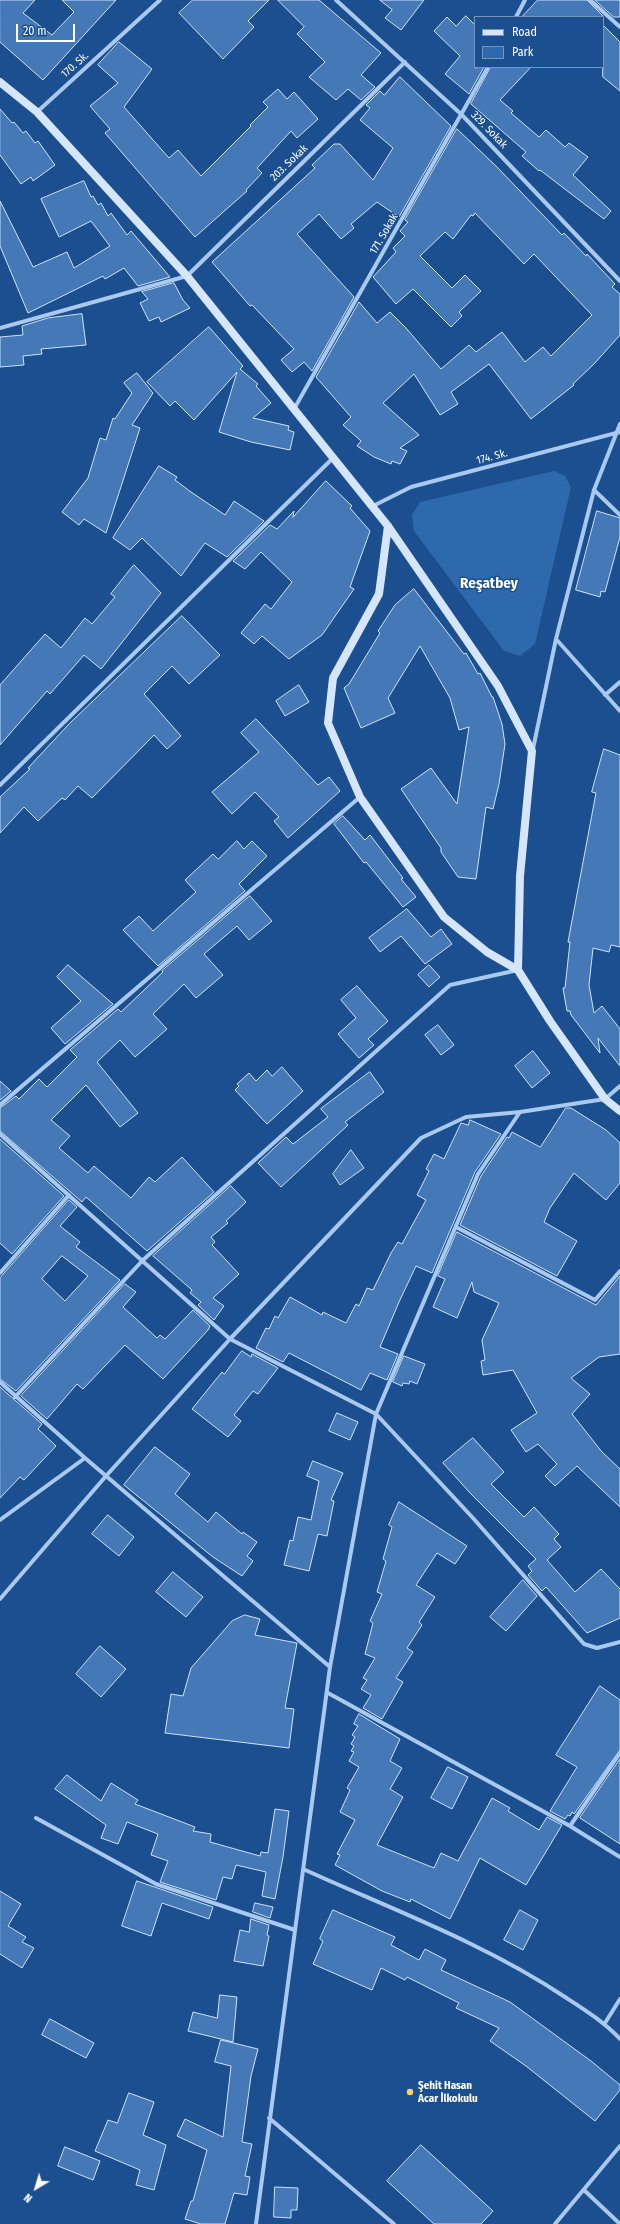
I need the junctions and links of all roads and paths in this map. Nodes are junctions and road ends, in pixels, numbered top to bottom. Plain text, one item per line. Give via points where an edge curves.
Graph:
1 (160, 0) edge
2 (336, 0) edge
3 (526, 0) edge
4 (590, 0) edge
5 (517, 16) edge
6 (620, 27) edge
7 (404, 62) junction
8 (487, 68) edge
9 (0, 82) edge
10 (36, 112) junction
11 (462, 115) junction
12 (187, 276) junction
13 (620, 281) edge
14 (0, 328) edge
15 (294, 410) junction
16 (620, 424) edge
17 (620, 432) edge
18 (615, 433) junction
19 (333, 458) junction
20 (594, 490) junction
21 (372, 507) junction
22 (620, 515) edge
23 (388, 526) junction
24 (556, 639) junction
25 (620, 682) edge
26 (605, 695) junction
27 (620, 712) edge
28 (532, 751) junction
29 (0, 786) edge
30 (360, 797) junction
31 (518, 970) junction
32 (620, 1086) edge
33 (605, 1099) junction
34 (0, 1105) edge
35 (620, 1111) edge
36 (520, 1112) junction
37 (0, 1134) edge
38 (69, 1196) junction
39 (456, 1227) junction
40 (143, 1260) junction
41 (620, 1271) edge
42 (0, 1273) edge
43 (230, 1339) junction
44 (0, 1382) edge
45 (15, 1397) junction
46 (376, 1414) junction
47 (85, 1458) junction
48 (106, 1476) junction
49 (0, 1520) edge
50 (0, 1599) edge
51 (620, 1642) edge
52 (330, 1667) junction
53 (328, 1693) junction
54 (620, 1753) edge
55 (36, 1818) dead end
56 (570, 1826) junction
57 (620, 1857) edge
58 (303, 1869) junction
59 (295, 1930) junction
60 (620, 1999) edge
61 (605, 2023) junction
62 (620, 2039) edge
63 (269, 2118) junction
64 (620, 2146) edge
65 (584, 2190) junction
66 (256, 2224) edge
67 (394, 2224) edge
68 (555, 2224) edge
69 (620, 2224) edge

1 - 10 street, 170. Sk.
2 - 7 street, 329. Sokak
3 - 5 street
4 - 6 street
7 - 11 street, 329. Sokak
7 - 12 street, 203. Sokak
8 - 11 street, 171. Sokak
9 - 10 main road
10 - 12 main road
11 - 13 street, 329. Sokak
11 - 15 street, 171. Sokak
12 - 14 street
12 - 15 main road
15 - 19 main road
16 - 18 street
17 - 18 street, 174. Sk.
18 - 20 street
18 - 21 street, 174. Sk. via 411,487
19 - 21 main road
19 - 29 street
20 - 22 street
20 - 24 street
21 - 23 main road
23 - 28 main road via 498,686
23 - 30 main road via 379,594 333,678 328,723
24 - 26 street
24 - 28 street
25 - 26 street
26 - 27 street
28 - 31 main road via 520,876
30 - 31 main road via 444,917 487,952
30 - 34 street
31 - 33 main road
31 - 40 street via 450,985
32 - 33 street
33 - 35 main road
33 - 36 street
36 - 39 street via 478,1174
36 - 43 street via 466,1117 421,1138
37 - 38 street
38 - 40 street
38 - 42 street
39 - 41 street via 595,1300
39 - 46 street
40 - 43 street
40 - 45 street
43 - 46 street
43 - 48 street
44 - 45 street
45 - 47 street
46 - 51 street via 473,1518 584,1644 597,1648
46 - 52 street
47 - 48 street
47 - 49 street
48 - 50 street
48 - 52 street
52 - 53 street
53 - 56 street
53 - 58 street
54 - 56 street
55 - 59 street via 156,1884
56 - 57 street
58 - 59 street
58 - 61 street via 531,1974
59 - 63 street
60 - 61 street
61 - 62 street
63 - 66 street
63 - 67 street
64 - 65 street
65 - 68 street
65 - 69 street

